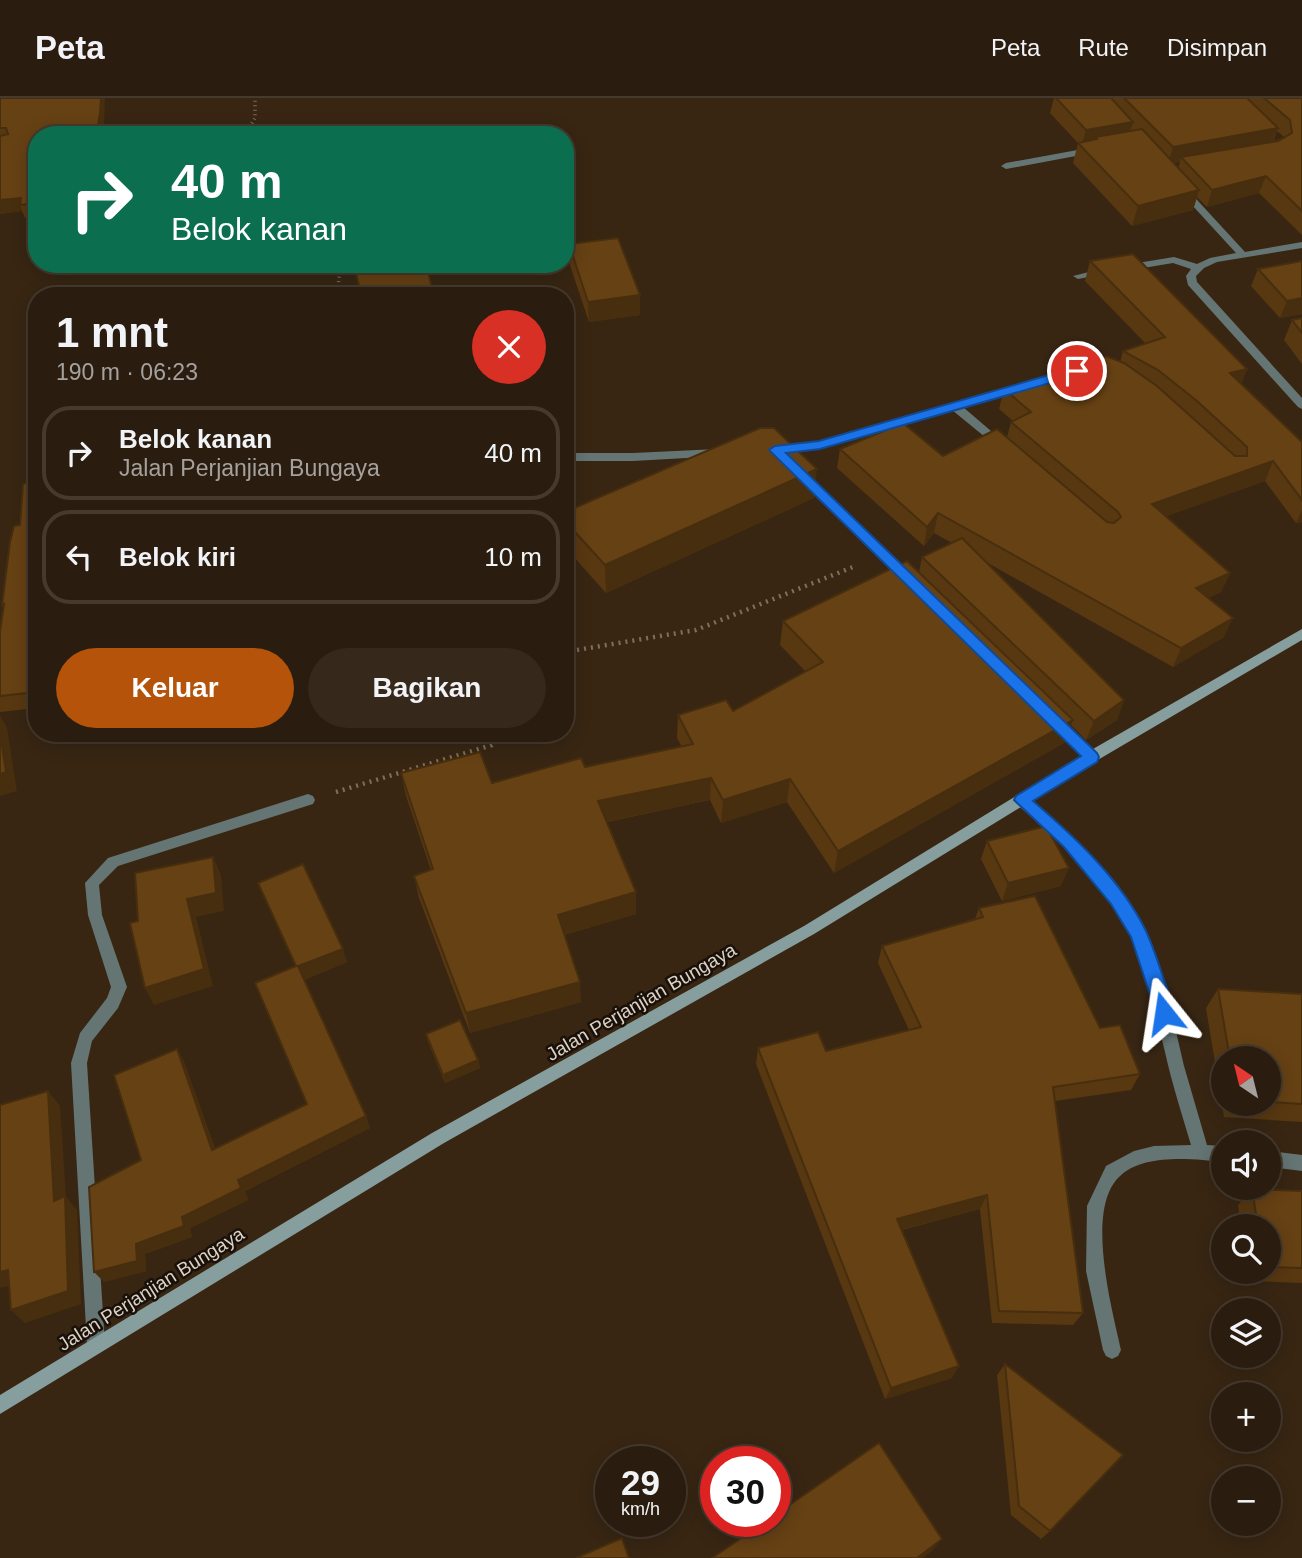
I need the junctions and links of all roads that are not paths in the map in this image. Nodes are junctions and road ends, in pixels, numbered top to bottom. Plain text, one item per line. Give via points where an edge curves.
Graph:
1 (1099, 150) edge
2 (1006, 166) dead end
3 (1173, 180) edge
4 (1302, 245) edge
5 (1243, 255) junction
6 (1196, 267) junction
7 (1078, 276) dead end
8 (1028, 385) edge
9 (1302, 405) edge
10 (954, 406) junction
11 (737, 452) edge
12 (574, 457) edge
13 (1015, 458) edge
14 (785, 459) edge
15 (795, 469) edge
16 (912, 584) edge
17 (1302, 634) edge
18 (1045, 713) edge
19 (1091, 757) junction
20 (308, 800) road end
21 (1021, 800) junction
22 (1201, 1152) junction
23 (1211, 1153) edge
24 (1281, 1160) edge
25 (1302, 1163) edge
26 (96, 1345) junction
27 (1112, 1350) dead end
28 (0, 1405) edge

1 - 2 street
3 - 5 street
4 - 5 street
5 - 6 street
6 - 7 street via 1174,260
6 - 9 street via 1191,276 1196,288
8 - 10 street
10 - 13 street
10 - 14 street via 820,445 769,450
11 - 12 street
15 - 16 street
17 - 19 main road, Jalan Perjanjian Bungaya
18 - 19 street
19 - 21 main road, Jalan Perjanjian Bungaya
20 - 26 street via 113,862 92,883 95,915 119,986 105,1016 87,1034 79,1063
21 - 22 street via 1087,860 1139,934 1160,992
21 - 26 main road, Jalan Perjanjian Bungaya via 809,930 426,1145
22 - 23 street
22 - 27 street via 1134,1159 1112,1172 1095,1206 1095,1271
24 - 25 street
26 - 28 main road, Jalan Perjanjian Bungaya

